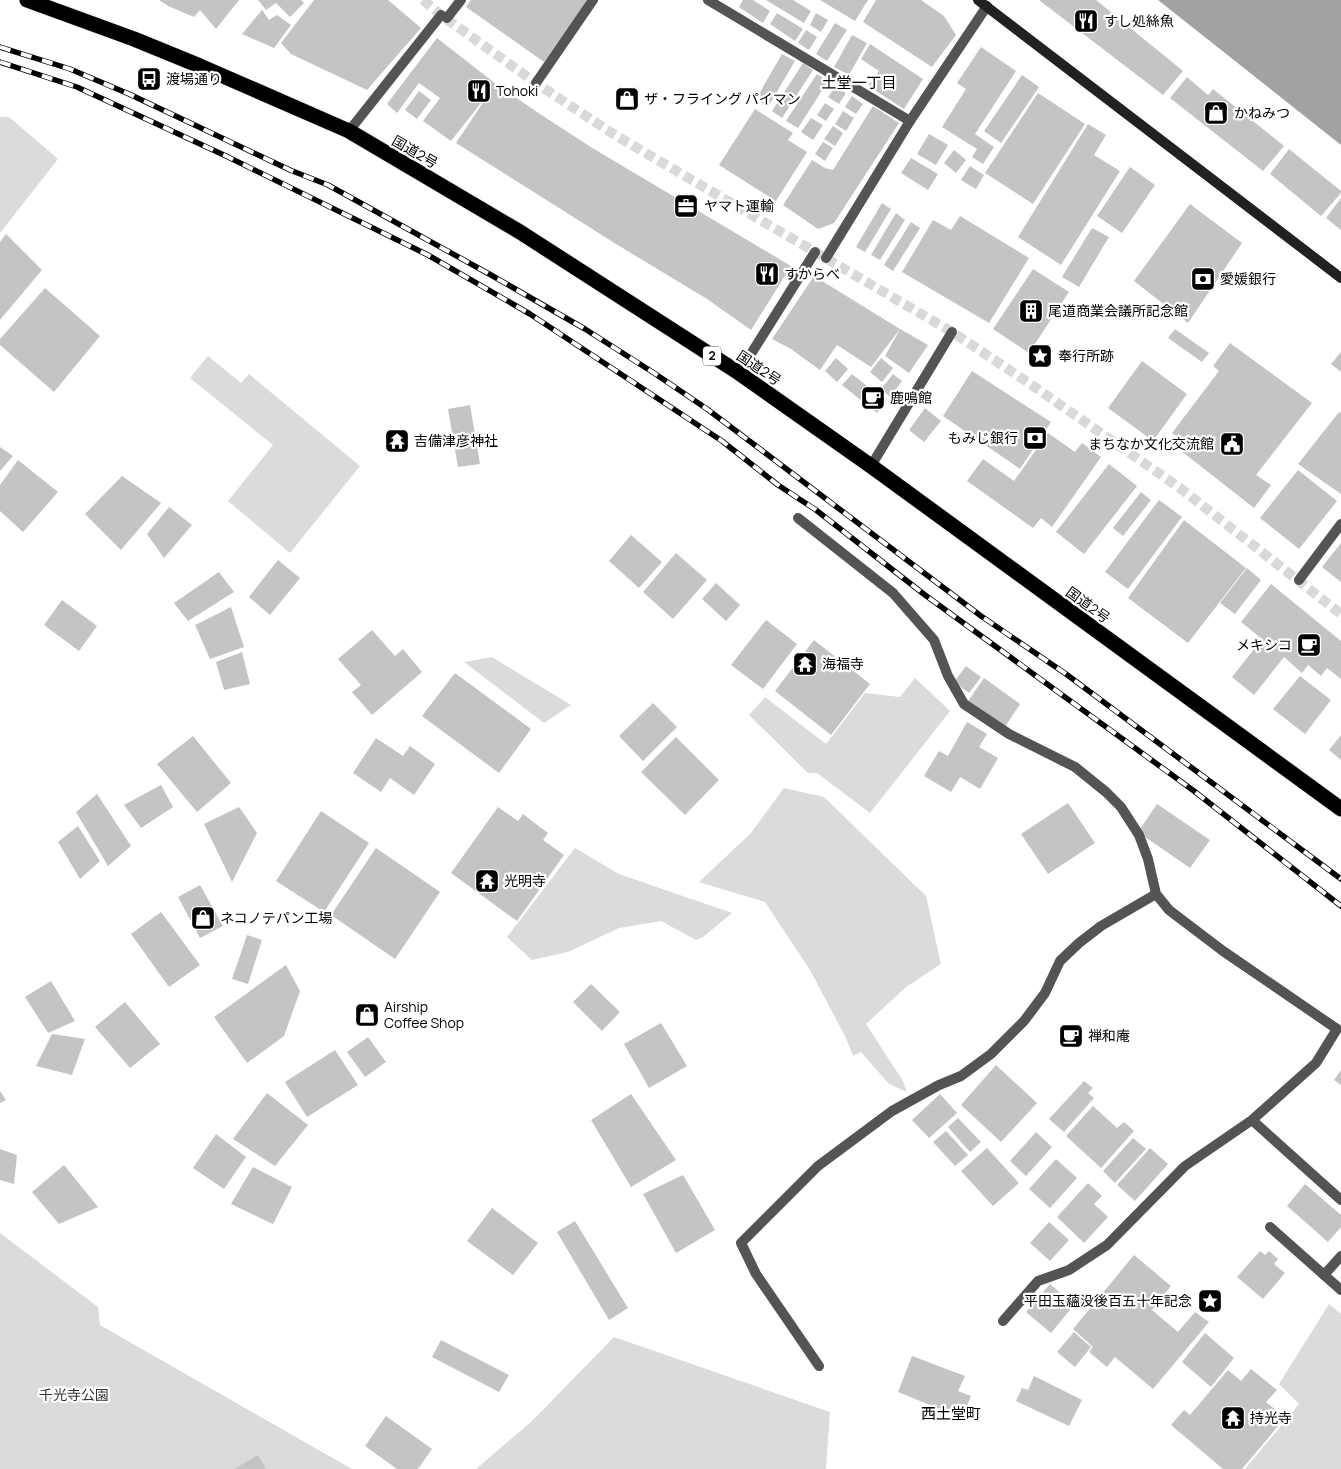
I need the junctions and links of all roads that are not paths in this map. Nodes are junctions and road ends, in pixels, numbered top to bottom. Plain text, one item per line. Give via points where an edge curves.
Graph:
1 (27, 0) edge
2 (461, 0) edge
3 (593, 0) edge
4 (708, 0) edge
5 (982, 3) edge
6 (536, 83) dead end
7 (910, 121) junction
8 (349, 132) junction
9 (815, 252) dead end
10 (826, 258) dead end
11 (1341, 278) edge
12 (952, 332) dead end
13 (739, 373) junction
14 (871, 466) junction
15 (798, 518) dead end
16 (1341, 524) edge
17 (1299, 580) dead end
18 (1341, 809) edge
19 (1156, 894) junction
20 (1339, 1030) edge
21 (1252, 1120) junction
22 (1341, 1200) edge
23 (1270, 1227) dead end
24 (1341, 1256) edge
25 (1324, 1275) junction
26 (1341, 1290) edge
27 (1004, 1321) dead end
28 (820, 1366) dead end

1 - 8 highway, 国道2号 / 2 via 200,66
2 - 8 street
3 - 6 street
4 - 7 street
5 - 7 street
5 - 11 street
7 - 10 street
8 - 13 highway, 国道2号 / 2 via 520,232
9 - 13 street
12 - 14 street
13 - 14 highway, 国道2号 / 2
14 - 18 highway, 国道2号 / 2
15 - 19 street via 893,593 934,640 948,676 964,704 1009,734 1075,767 1121,807 1139,835
16 - 17 street
19 - 20 street via 1168,910 1224,952
19 - 28 street via 1102,926 1060,961 1045,993 1024,1021 991,1054 961,1076 938,1084 892,1110 818,1166 741,1243 756,1274
20 - 21 street via 1316,1063
21 - 22 street
21 - 27 street via 1186,1166 1107,1244 1069,1270 1038,1281
23 - 25 street
24 - 25 street
25 - 26 street

